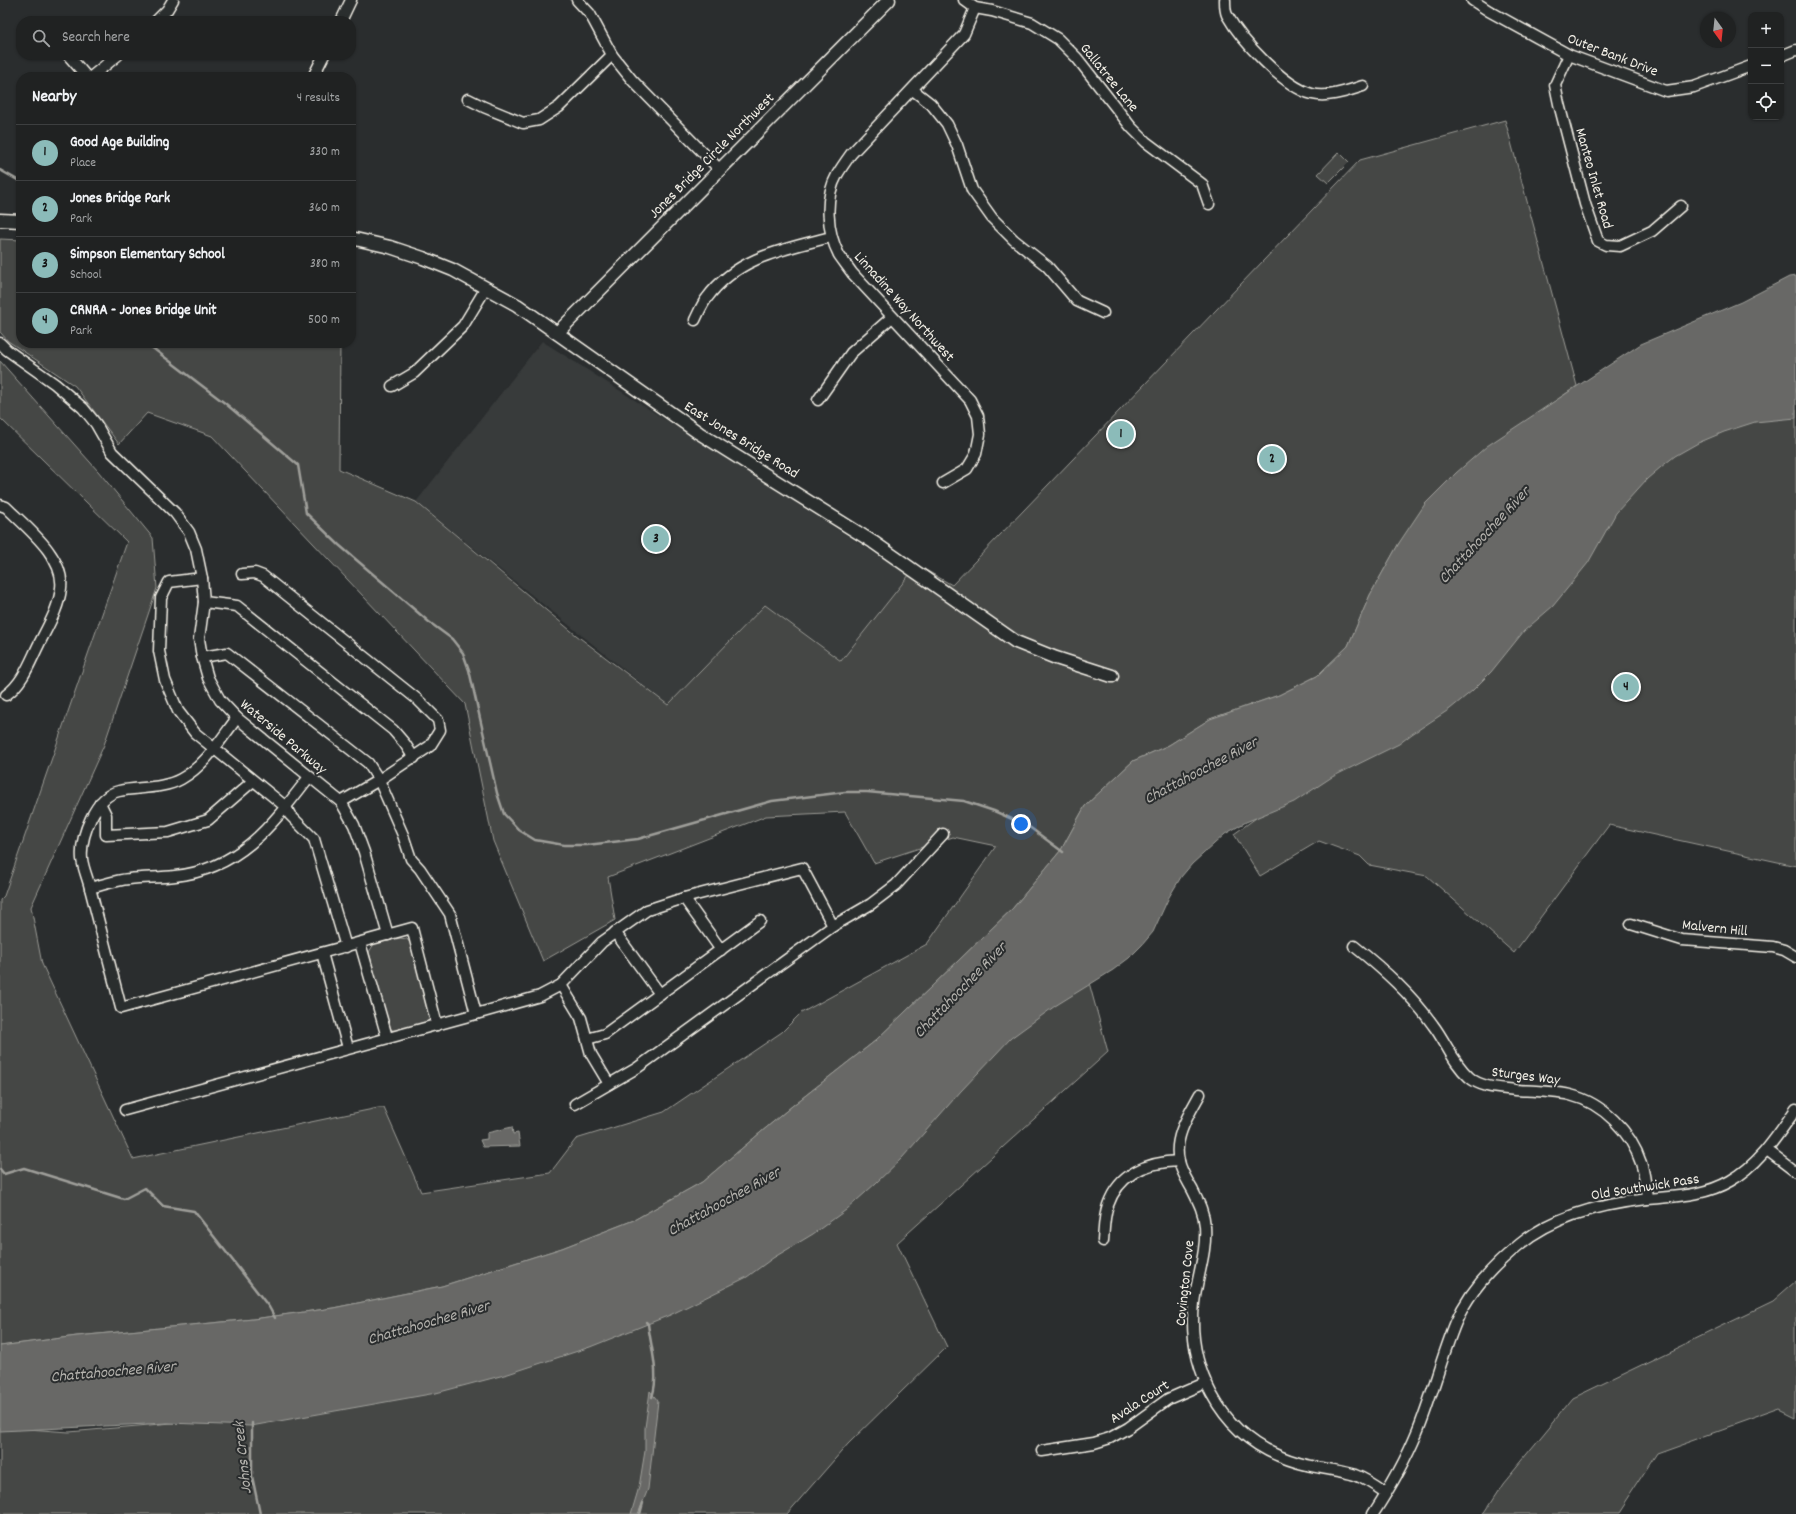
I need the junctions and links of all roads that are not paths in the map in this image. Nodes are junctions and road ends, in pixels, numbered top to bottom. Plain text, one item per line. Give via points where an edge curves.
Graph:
1 (173, 0) edge
2 (351, 0) edge
3 (576, 0) edge
4 (889, 0) edge
5 (964, 0) edge
6 (1225, 0) edge
7 (1472, 0) edge
8 (975, 8) junction
9 (161, 16) edge
10 (343, 16) edge
11 (1796, 50) edge
12 (612, 55) junction
13 (1569, 55) junction
14 (1784, 55) edge
15 (72, 60) edge
16 (112, 60) edge
17 (322, 60) edge
18 (1748, 67) edge
19 (83, 72) edge
20 (97, 72) edge
21 (316, 72) edge
22 (1363, 86) dead end
23 (913, 90) junction
24 (468, 99) dead end
25 (719, 169) junction
26 (1209, 204) dead end
27 (1681, 206) dead end
28 (0, 220) edge
29 (16, 221) edge
30 (831, 237) junction
31 (356, 239) edge
32 (486, 288) junction
33 (1102, 313) dead end
34 (892, 317) junction
35 (695, 320) dead end
36 (557, 333) junction
37 (0, 342) edge
38 (392, 386) dead end
39 (818, 400) dead end
40 (943, 483) dead end
41 (0, 505) edge
42 (242, 574) dead end
43 (202, 578) junction
44 (204, 602) junction
45 (202, 657) junction
46 (1112, 676) dead end
47 (6, 695) dead end
48 (237, 718) junction
49 (213, 749) junction
50 (414, 758) junction
51 (309, 778) junction
52 (379, 780) junction
53 (253, 781) junction
54 (341, 802) junction
55 (100, 803) junction
56 (286, 807) junction
57 (943, 834) dead end
58 (90, 888) junction
59 (684, 898) junction
60 (760, 921) dead end
61 (1631, 924) dead end
62 (833, 926) junction
63 (615, 932) junction
64 (388, 935) junction
65 (360, 943) junction
66 (1354, 946) dead end
67 (346, 947) junction
68 (721, 950) junction
69 (322, 953) junction
70 (1796, 957) edge
71 (561, 985) junction
72 (660, 994) junction
73 (476, 1014) junction
74 (437, 1025) junction
75 (387, 1037) junction
76 (587, 1039) junction
77 (348, 1048) junction
78 (609, 1084) junction
79 (1200, 1094) dead end
80 (575, 1104) dead end
81 (125, 1110) dead end
82 (1796, 1110) edge
83 (1767, 1150) junction
84 (1179, 1161) junction
85 (1796, 1172) edge
86 (1648, 1199) junction
87 (1103, 1242) dead end
88 (1205, 1383) junction
89 (1042, 1451) dead end
90 (1386, 1493) junction
91 (1373, 1514) edge

1 - 9 street
2 - 10 street
3 - 12 street via 590,14
4 - 25 street, Jones Bridge Circle Northwest
5 - 8 street, Gallatree Lane
6 - 22 street via 1226,14 1252,50 1292,85 1312,94 1339,94
7 - 13 street, Outer Bank Drive
8 - 23 street, Linnadine Way Northwest via 964,34
8 - 26 street, Gallatree Lane via 1032,23 1058,39 1077,58 1131,127 1146,142 1202,184
11 - 14 street
12 - 24 street via 559,107 539,120 523,123
12 - 25 street via 632,80
13 - 18 street, Outer Bank Drive via 1666,91 1694,87
13 - 27 street, Manteo Inlet Road via 1555,85 1585,204 1598,241 1606,245 1620,246 1652,231
15 - 19 street
16 - 20 street
17 - 21 street
23 - 30 street, Linnadine Way Northwest via 850,154 836,176 830,196
23 - 33 street via 931,104 947,124 958,145 972,190 992,218 1014,240 1047,266 1077,301
25 - 36 street, Jones Bridge Circle Northwest
28 - 29 street
30 - 34 street, Linnadine Way Northwest via 852,273
30 - 35 street via 770,253 737,269 706,298
31 - 32 street, East Jones Bridge Road via 423,258 453,270
32 - 36 street, East Jones Bridge Road via 517,305
32 - 38 street via 463,326 414,373
34 - 39 street via 851,353
34 - 40 street, Linnadine Way Northwest via 970,400 978,416 980,434 976,454 967,469
36 - 46 street, East Jones Bridge Road via 699,433 873,542 1016,642
37 - 43 street, Waterside Parkway via 83,408 96,424 112,452 175,513 194,543
41 - 47 street via 6,507 53,556 60,572 61,587 54,612 26,671 16,688
42 - 50 street via 256,573 264,576 417,699 438,720 440,730 437,735 430,746
43 - 44 street, Waterside Parkway
43 - 49 street via 169,582 161,598 158,651 165,680 178,711 195,733
44 - 45 street, Waterside Parkway via 199,638
44 - 50 street via 237,606 393,730
45 - 48 street, Waterside Parkway via 208,678 220,700
45 - 52 street via 227,653 240,662 368,763
48 - 49 street
48 - 51 street, Waterside Parkway
49 - 53 street
49 - 55 street via 196,769 181,779 162,786 117,791
50 - 52 street
51 - 54 street, Waterside Parkway
51 - 56 street
52 - 54 street
52 - 73 street via 411,859 450,914
53 - 55 street via 208,820 168,832 106,835 106,815
53 - 56 street
54 - 64 street, Waterside Parkway via 354,825 364,852
55 - 58 street via 87,825 82,843 82,860
56 - 58 street via 256,841 233,857 207,869 176,876 127,879
56 - 67 street via 290,815 314,839
57 - 62 street via 896,885 871,904
58 - 69 street via 121,1008
59 - 62 street via 802,868
59 - 63 street via 647,910
59 - 68 street
60 - 68 street
61 - 70 street, Malvern Hill via 1682,940 1773,947
62 - 78 street via 637,1068
63 - 71 street
63 - 72 street
64 - 65 street
64 - 74 street via 412,928
65 - 67 street
65 - 75 street
66 - 86 street, Sturges Way via 1392,977 1408,994 1434,1026 1455,1061 1473,1080 1498,1088 1570,1095 1595,1105 1609,1115 1626,1132 1637,1151
67 - 69 street
68 - 72 street
69 - 77 street
71 - 73 street via 540,996
71 - 76 street via 581,1018
72 - 76 street via 605,1034
73 - 74 street
74 - 75 street
75 - 77 street
76 - 78 street via 591,1054
77 - 81 street
78 - 80 street
79 - 84 street, Covington Cove via 1178,1140
82 - 83 street, Old Southwick Pass
83 - 85 street
83 - 86 street, Old Southwick Pass via 1744,1172 1716,1188 1687,1196
84 - 87 street via 1148,1165 1133,1172 1121,1183 1108,1205
84 - 88 street, Covington Cove via 1199,1204 1205,1225 1205,1247 1194,1302 1193,1321 1197,1357
86 - 90 street, Old Southwick Pass via 1598,1207 1555,1222 1522,1242 1490,1272 1456,1321 1417,1433
88 - 89 street, Avala Court via 1168,1398 1110,1438
88 - 90 street, Covington Cove via 1228,1419 1261,1447 1298,1463 1355,1475
90 - 91 street, Old Southwick Pass

